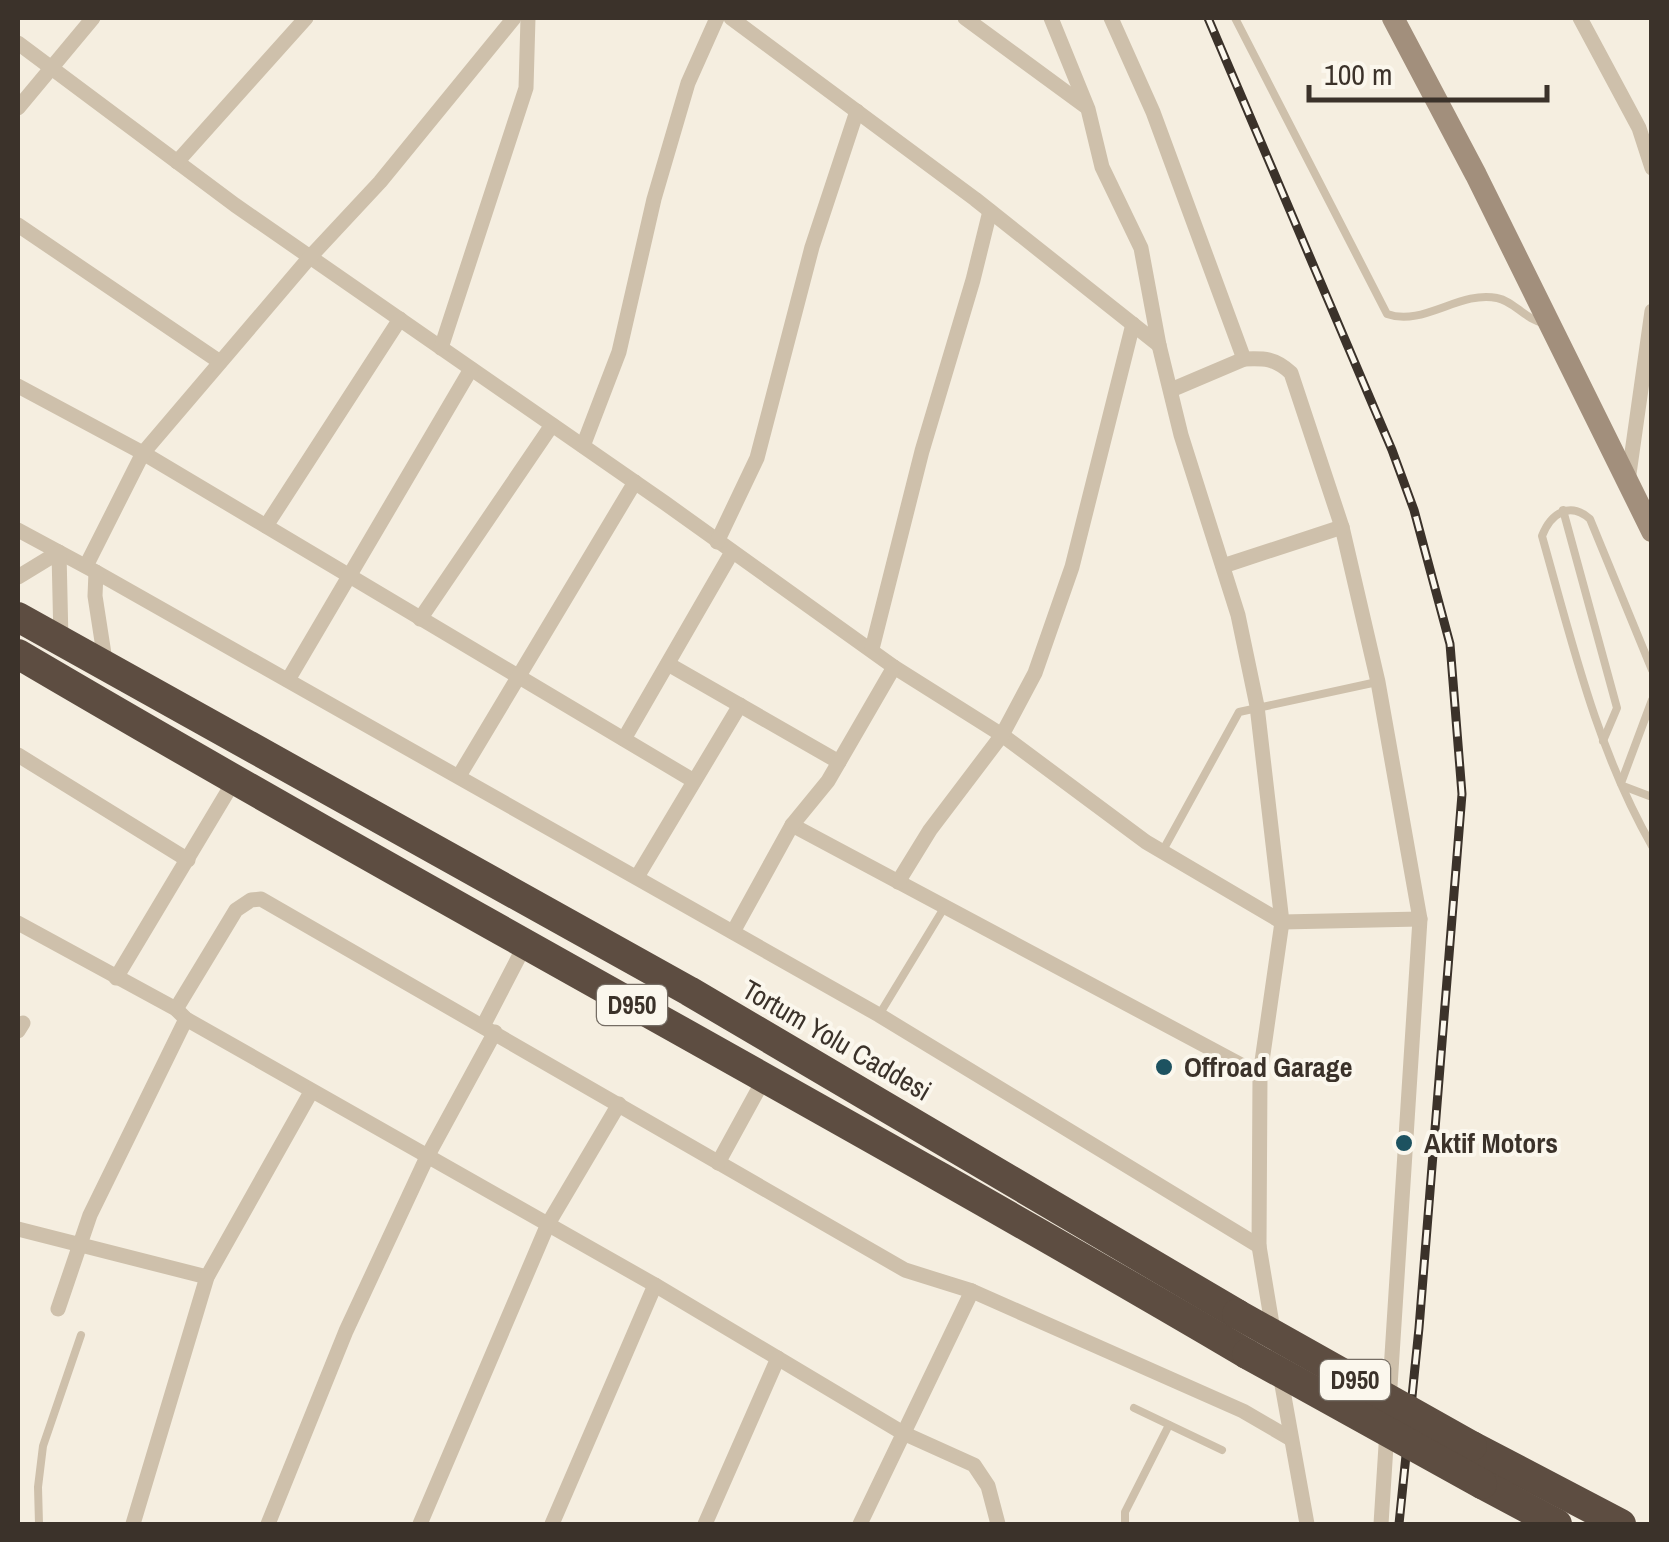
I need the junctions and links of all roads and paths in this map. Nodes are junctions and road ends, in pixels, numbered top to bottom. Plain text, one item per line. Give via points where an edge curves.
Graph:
1 (93, 18) edge
2 (306, 18) edge
3 (514, 18) edge
4 (528, 18) edge
5 (717, 18) edge
6 (730, 18) edge
7 (964, 18) edge
8 (1051, 18) edge
9 (1111, 18) edge
10 (1236, 18) edge
11 (1393, 18) edge
12 (1580, 18) edge
13 (18, 44) edge
14 (49, 67) junction
15 (18, 108) edge
16 (1088, 109) junction
17 (857, 112) junction
18 (1652, 116) edge
19 (1639, 128) junction
20 (176, 162) junction
21 (1652, 168) edge
22 (990, 211) junction
23 (18, 225) edge
24 (310, 257) junction
25 (1652, 311) edge
26 (400, 320) junction
27 (1134, 324) junction
28 (1550, 324) junction
29 (1159, 345) junction
30 (441, 348) junction
31 (1244, 359) junction
32 (220, 362) junction
33 (471, 368) junction
34 (18, 386) edge
35 (1171, 390) junction
36 (552, 425) junction
37 (583, 446) junction
38 (144, 453) junction
39 (1628, 481) junction
40 (635, 482) junction
41 (1563, 510) junction
42 (266, 526) junction
43 (1342, 527) junction
44 (18, 530) edge
45 (1652, 530) edge
46 (717, 542) junction
47 (59, 552) junction
48 (732, 552) junction
49 (1223, 566) junction
50 (91, 569) junction
51 (349, 576) junction
52 (18, 577) edge
53 (18, 617) edge
54 (420, 619) junction
55 (61, 641) junction
56 (872, 649) junction
57 (18, 654) edge
58 (668, 664) junction
59 (106, 666) junction
60 (894, 667) junction
61 (1652, 670) edge
62 (517, 676) junction
63 (288, 680) junction
64 (1378, 682) junction
65 (89, 696) junction
66 (1652, 700) edge
67 (740, 705) junction
68 (1257, 706) junction
69 (1002, 736) junction
70 (624, 740) junction
71 (1603, 741) junction
72 (18, 756) edge
73 (839, 762) junction
74 (459, 776) junction
75 (694, 781) junction
76 (234, 782) junction
77 (1621, 784) junction
78 (1652, 798) edge
79 (792, 825) junction
80 (1652, 846) edge
81 (1162, 852) junction
82 (188, 860) junction
83 (637, 877) junction
84 (898, 882) junction
85 (945, 907) junction
86 (1420, 918) junction
87 (1282, 922) junction
88 (18, 923) edge
89 (734, 932) junction
90 (526, 945) junction
91 (116, 978) junction
92 (181, 1014) junction
93 (879, 1016) junction
94 (489, 1029) junction
95 (1260, 1074) junction
96 (764, 1079) junction
97 (311, 1092) junction
98 (619, 1104) junction
99 (427, 1157) junction
100 (718, 1164) junction
101 (548, 1224) junction
102 (18, 1229) edge
103 (79, 1245) junction
104 (1260, 1246) junction
105 (207, 1277) junction
106 (655, 1285) junction
107 (972, 1291) junction
108 (58, 1309) dead end
109 (81, 1335) dead end
110 (778, 1358) junction
111 (1134, 1408) dead end
112 (1169, 1424) junction
113 (903, 1434) junction
114 (1291, 1439) junction
115 (1222, 1450) dead end
116 (38, 1524) edge
117 (133, 1524) edge
118 (268, 1524) edge
119 (420, 1524) edge
120 (552, 1524) edge
121 (705, 1524) edge
122 (860, 1524) edge
123 (998, 1524) edge
124 (1125, 1524) edge
125 (1307, 1524) edge
126 (1381, 1524) edge
127 (1557, 1524) edge
128 (1620, 1524) edge

1 - 14 street
2 - 20 street
3 - 24 street
4 - 30 street via 526,88
5 - 37 street via 688,83 619,352
6 - 17 street
7 - 16 street
8 - 16 street
9 - 31 street via 1154,112
10 - 28 lane via 1387,314 1396,318 1497,298 1528,320
11 - 28 street
12 - 19 street
13 - 14 street
14 - 15 street
14 - 20 street
16 - 29 street via 1102,167 1141,248
17 - 22 street
17 - 46 street via 812,247 757,458
18 - 19 street
19 - 21 street
20 - 24 street
22 - 27 street
22 - 56 street
23 - 32 street
24 - 26 street
24 - 32 street
25 - 39 street
26 - 30 street
26 - 42 street
27 - 29 street
27 - 69 street via 1072,567 1034,673
28 - 39 street
29 - 35 street
30 - 33 street
31 - 35 street
31 - 43 street via 1279,361 1290,372
32 - 38 street
33 - 36 street
33 - 51 street
34 - 38 street
35 - 49 street
36 - 37 street
36 - 54 street
37 - 40 street
38 - 42 street
38 - 50 street
39 - 45 street
40 - 46 street
40 - 62 street
41 - 61 lane via 1590,519
41 - 71 lane via 1617,708
41 - 71 lane via 1542,536
42 - 51 street
43 - 49 street
43 - 64 street
44 - 47 street
46 - 48 street
47 - 50 street
47 - 52 street
47 - 55 street
48 - 56 street
48 - 58 street
49 - 68 street
50 - 59 street
50 - 63 street
51 - 54 street
51 - 63 street
53 - 55 highway, Tortum Yolu Caddesi / D950
54 - 62 street
55 - 59 highway, Tortum Yolu Caddesi / D950
56 - 60 street
57 - 65 highway, D950
58 - 67 street
58 - 70 street
59 - 65 street
59 - 128 highway, Tortum Yolu Caddesi / D950, bridge via 723,1010 1237,1314
60 - 69 street
60 - 73 street
62 - 70 street
62 - 74 street
63 - 74 street
64 - 68 lane
64 - 86 street
65 - 76 highway, D950
66 - 77 lane
67 - 73 street
67 - 75 street
68 - 81 lane via 1239,712
68 - 87 street
69 - 81 street
69 - 84 street
70 - 75 street
71 - 77 lane
72 - 82 street
73 - 79 street
74 - 83 street
75 - 83 street
76 - 82 street
76 - 90 highway, D950
77 - 78 lane
77 - 80 lane
79 - 84 street
79 - 89 street
81 - 87 street
82 - 91 street
83 - 89 street
84 - 85 street
85 - 93 lane
85 - 95 street
86 - 87 street
86 - 126 street
87 - 95 street
88 - 91 street
89 - 93 street
90 - 94 street
90 - 96 highway, D950
91 - 92 street
92 - 94 street via 236,910 260,898
92 - 97 street
92 - 103 street
93 - 104 street
94 - 98 street
94 - 99 street
95 - 104 street
96 - 100 street
96 - 127 highway, D950, bridge
97 - 99 street
97 - 105 street
98 - 100 street
98 - 101 street
99 - 101 street
99 - 118 street via 346,1330
100 - 107 street via 905,1270
101 - 106 street
101 - 119 street
102 - 103 street
103 - 105 street
103 - 108 street
104 - 114 street
105 - 117 street
106 - 110 street
106 - 120 street
107 - 113 street
107 - 114 street via 1243,1411
109 - 116 lane via 43,1446
110 - 113 street
110 - 121 street
111 - 112 lane
112 - 115 lane
112 - 124 lane
113 - 122 street
113 - 123 street via 974,1466 988,1486
114 - 125 street

